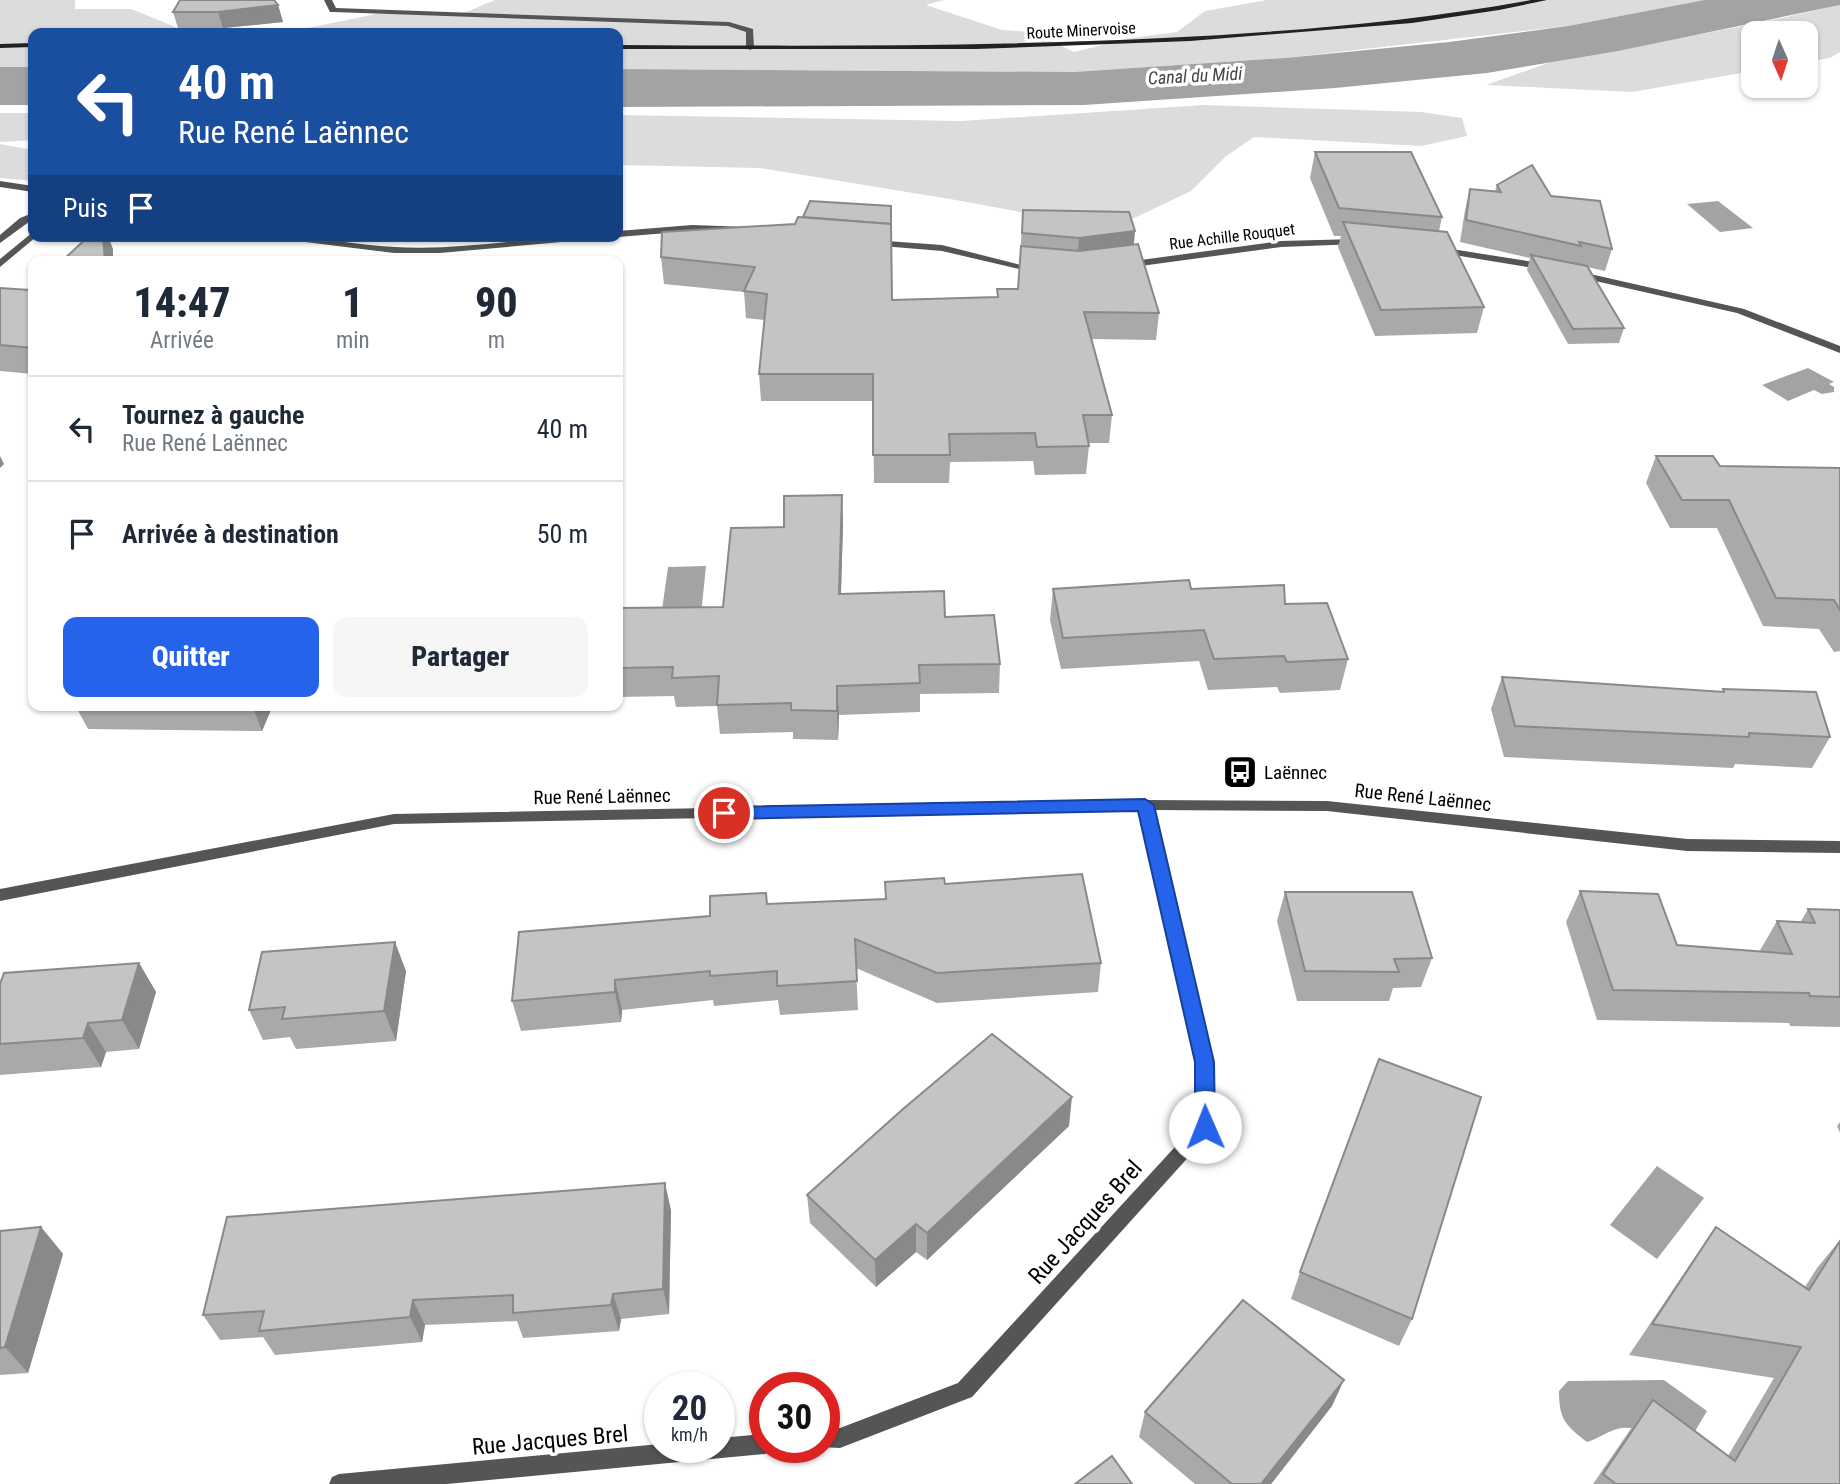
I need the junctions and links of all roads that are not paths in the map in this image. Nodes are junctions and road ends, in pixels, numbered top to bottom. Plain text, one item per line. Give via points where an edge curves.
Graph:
1 (328, 0) edge
2 (1544, 0) edge
3 (28, 45) edge
4 (0, 46) edge
5 (623, 47) edge
6 (750, 48) junction
7 (0, 184) edge
8 (28, 188) edge
9 (28, 218) edge
10 (764, 232) edge
11 (623, 234) edge
12 (28, 239) edge
13 (0, 240) edge
14 (334, 242) edge
15 (514, 242) edge
16 (860, 242) edge
17 (1365, 243) edge
18 (1430, 250) edge
19 (0, 264) edge
20 (1118, 266) edge
21 (1044, 270) edge
22 (1840, 350) edge
23 (1145, 805) junction
24 (1840, 847) edge
25 (0, 895) edge
26 (840, 1438) edge
27 (749, 1446) edge
28 (339, 1484) edge

1 - 6 street via 332,10 729,24 750,31
2 - 6 main road, Route Minervoise via 1317,32 1054,47
3 - 4 main road
5 - 6 main road, Route Minervoise
7 - 8 street
9 - 13 street
10 - 11 street via 692,228
12 - 19 street
14 - 15 street via 405,250
16 - 21 street via 942,248
17 - 20 street, Rue Achille Rouquet via 1281,244
18 - 22 street via 1494,257 1740,311
23 - 24 street, Rue René Laënnec via 1327,806 1687,845
23 - 25 street, Rue René Laënnec via 394,819
23 - 26 street, Rue Jacques Brel via 1204,1062 1205,1127 965,1390
27 - 28 street, Rue Jacques Brel

